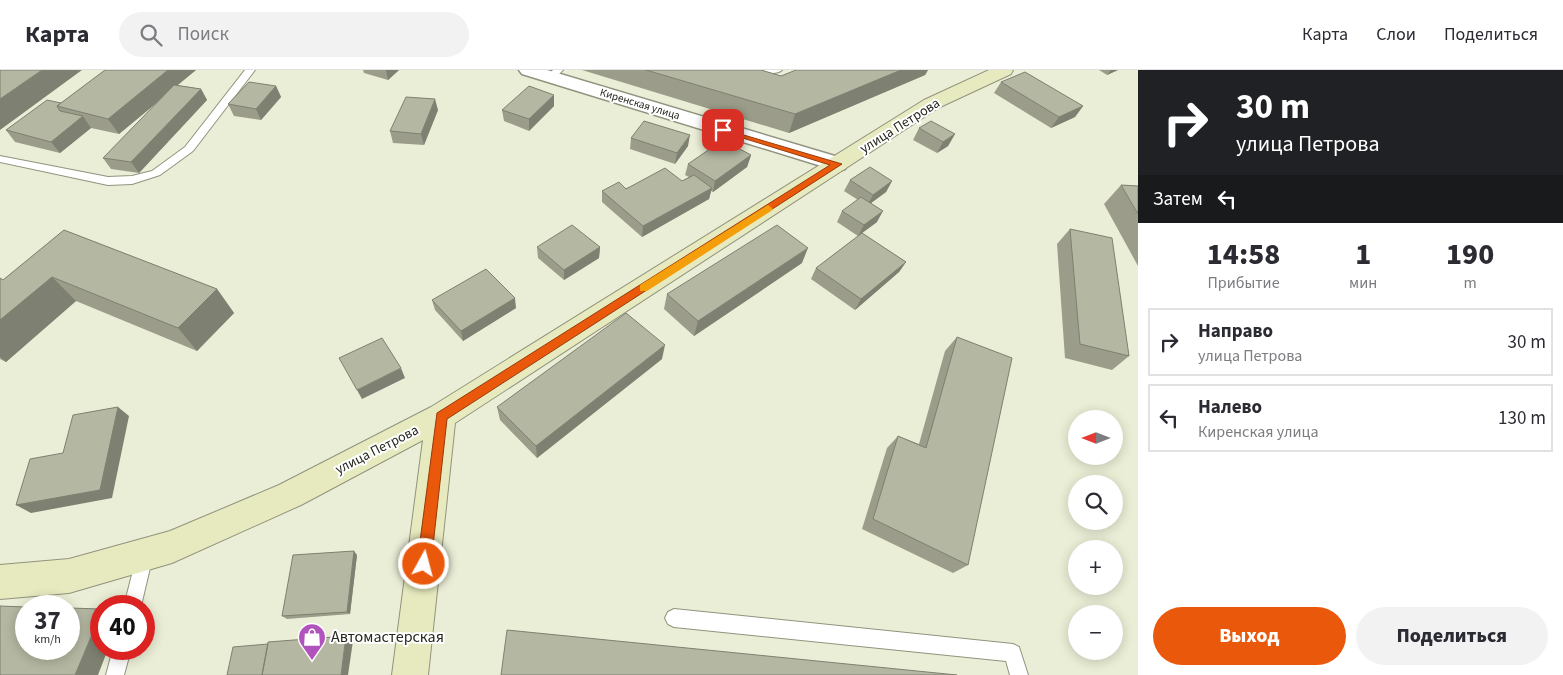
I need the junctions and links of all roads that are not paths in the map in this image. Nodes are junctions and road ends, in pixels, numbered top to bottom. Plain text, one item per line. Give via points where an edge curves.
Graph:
1 (250, 70) edge
2 (528, 70) edge
3 (768, 70) edge
4 (777, 70) edge
5 (1004, 70) edge
6 (554, 74) edge
7 (0, 159) edge
8 (838, 164) junction
9 (442, 416) junction
10 (145, 554) junction
11 (0, 582) edge
12 (135, 595) edge
13 (674, 618) dead end
14 (119, 660) edge
15 (115, 675) edge
16 (410, 675) edge
17 (1019, 675) edge

1 - 7 lane via 189,149 156,173 132,180 108,181
2 - 6 street, Киренская улица
3 - 4 lane
5 - 8 street, улица Петрова via 931,104
6 - 8 street, Киренская улица
8 - 9 street, улица Петрова
9 - 10 street, улица Петрова via 290,495 172,547
9 - 16 street
10 - 11 street, улица Петрова via 69,576
10 - 12 lane
13 - 17 lane via 1013,653
14 - 15 lane

